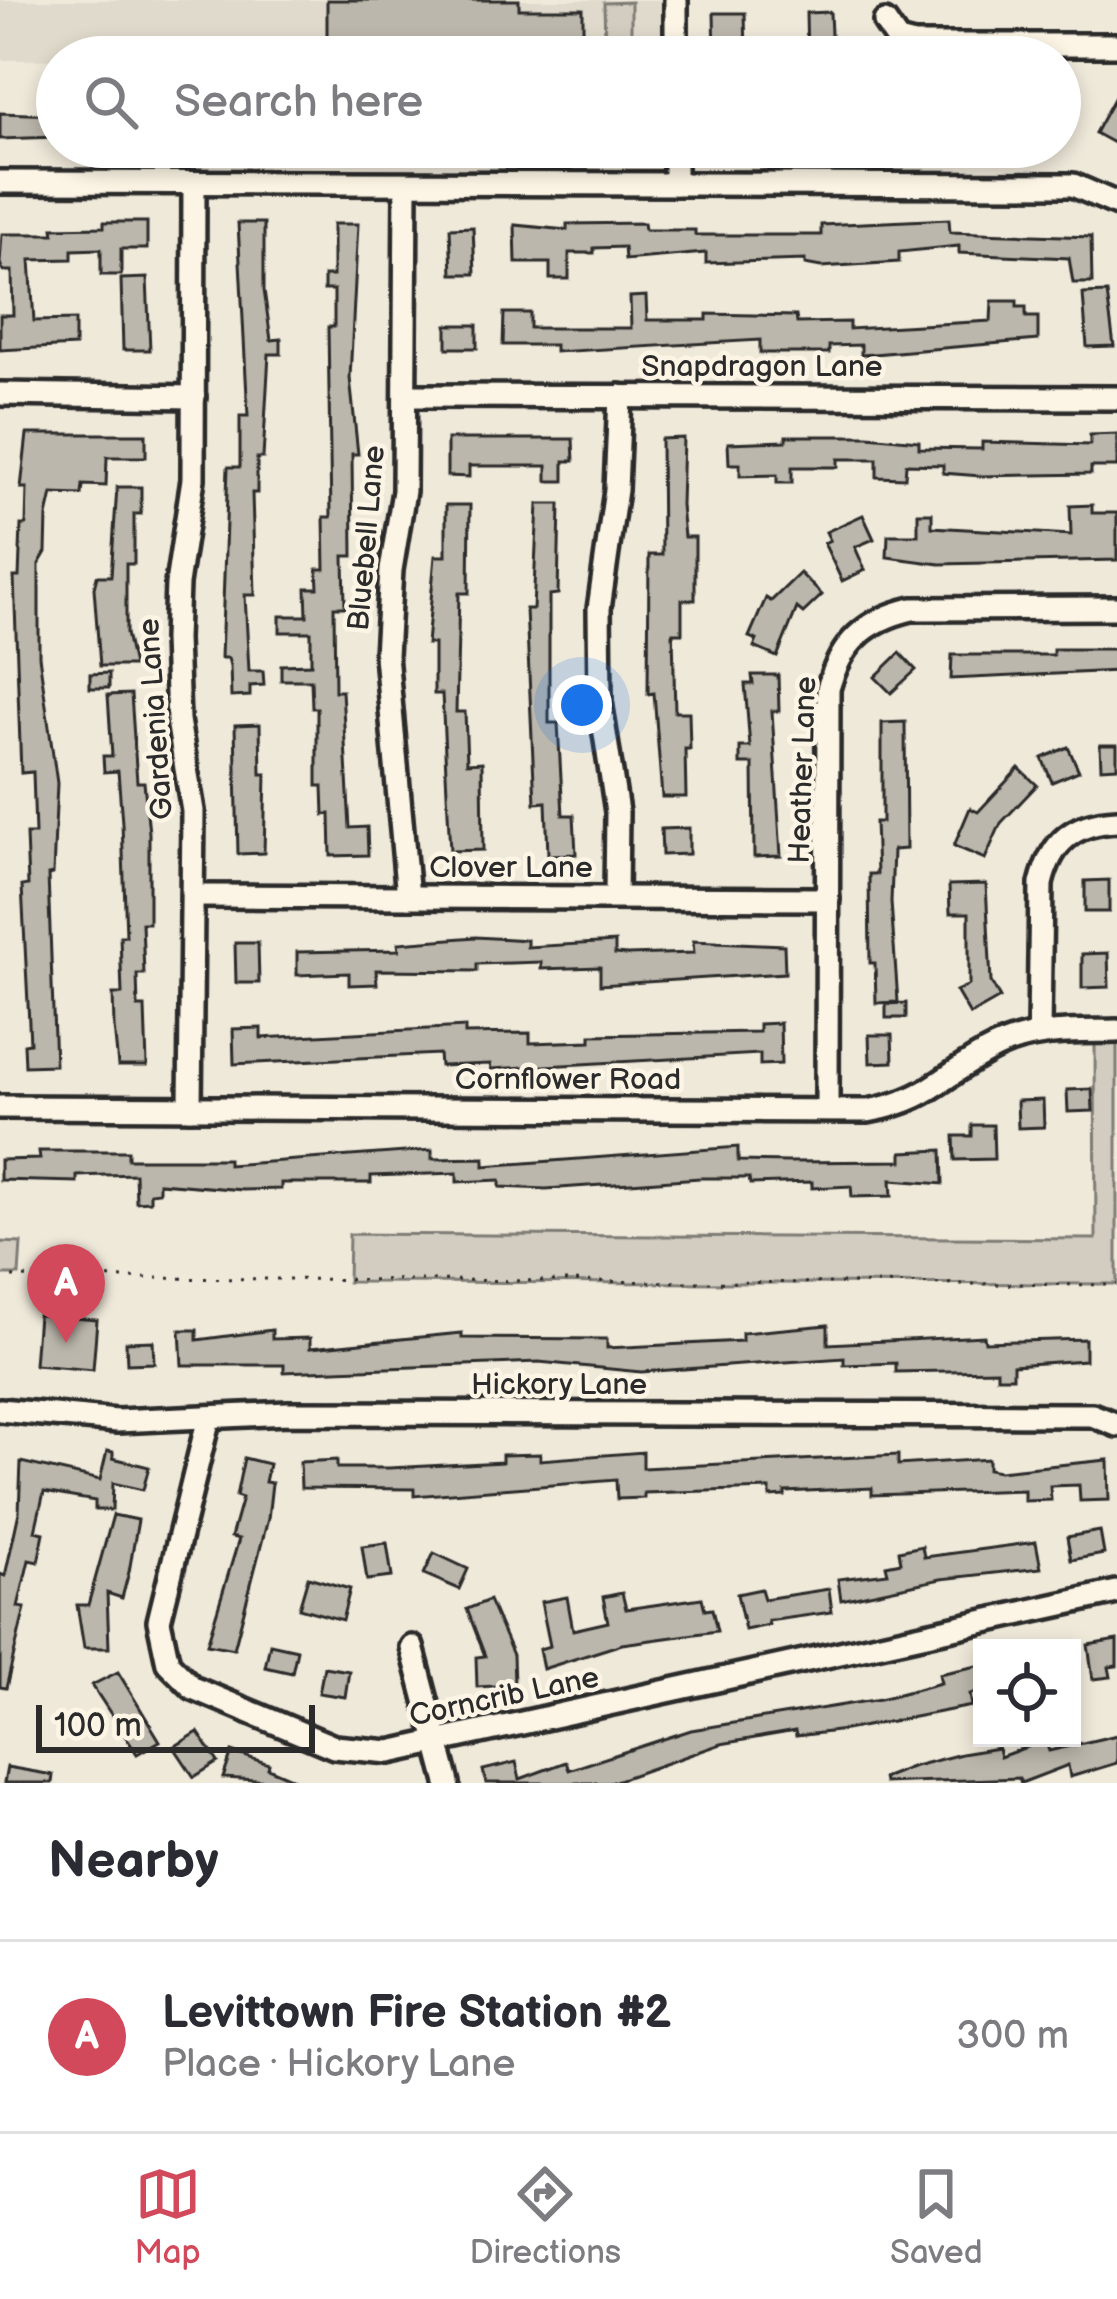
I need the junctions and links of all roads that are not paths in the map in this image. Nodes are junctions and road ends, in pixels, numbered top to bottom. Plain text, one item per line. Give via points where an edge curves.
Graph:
1 (676, 0) edge
2 (885, 22) dead end
3 (676, 36) edge
4 (895, 36) edge
5 (1081, 46) edge
6 (1117, 46) edge
7 (675, 168) edge
8 (0, 182) edge
9 (194, 183) junction
10 (406, 184) junction
11 (675, 184) junction
12 (1117, 204) edge
13 (0, 394) edge
14 (406, 396) junction
15 (194, 397) junction
16 (620, 397) junction
17 (1117, 398) edge
18 (1117, 608) edge
19 (1117, 820) edge
20 (193, 896) junction
21 (408, 896) junction
22 (616, 897) junction
23 (828, 899) junction
24 (1117, 1031) edge
25 (1039, 1032) junction
26 (0, 1107) edge
27 (190, 1108) junction
28 (827, 1110) junction
29 (0, 1410) edge
30 (209, 1417) junction
31 (1117, 1425) edge
32 (1117, 1592) edge
33 (412, 1647) dead end
34 (436, 1742) junction
35 (448, 1783) edge

1 - 3 street
2 - 4 street
5 - 6 street
7 - 11 street
8 - 9 street
9 - 10 street
9 - 15 street, Gardenia Lane
10 - 11 street
10 - 14 street, Bluebell Lane
11 - 12 street via 1073,185
13 - 15 street
14 - 16 street, Snapdragon Lane
14 - 21 street, Bluebell Lane via 386,655
15 - 20 street, Gardenia Lane via 175,639
16 - 17 street, Snapdragon Lane
16 - 22 street via 599,609
18 - 23 street, Heather Lane via 912,609 854,636 828,689
19 - 25 street via 1065,835 1046,861
20 - 21 street, Clover Lane
20 - 27 street, Gardenia Lane
21 - 22 street, Clover Lane
22 - 23 street, Clover Lane
23 - 28 street, Heather Lane
24 - 25 street, Cornflower Road
25 - 28 street, Cornflower Road via 995,1048 902,1105
26 - 27 street, Cornflower Road
27 - 28 street, Cornflower Road
29 - 30 street, Hickory Lane via 117,1421
30 - 31 street, Hickory Lane via 1092,1415
30 - 34 street, Corncrib Lane via 159,1621 168,1663 193,1688 334,1747 390,1752
32 - 34 street, Corncrib Lane
33 - 34 street
34 - 35 street

